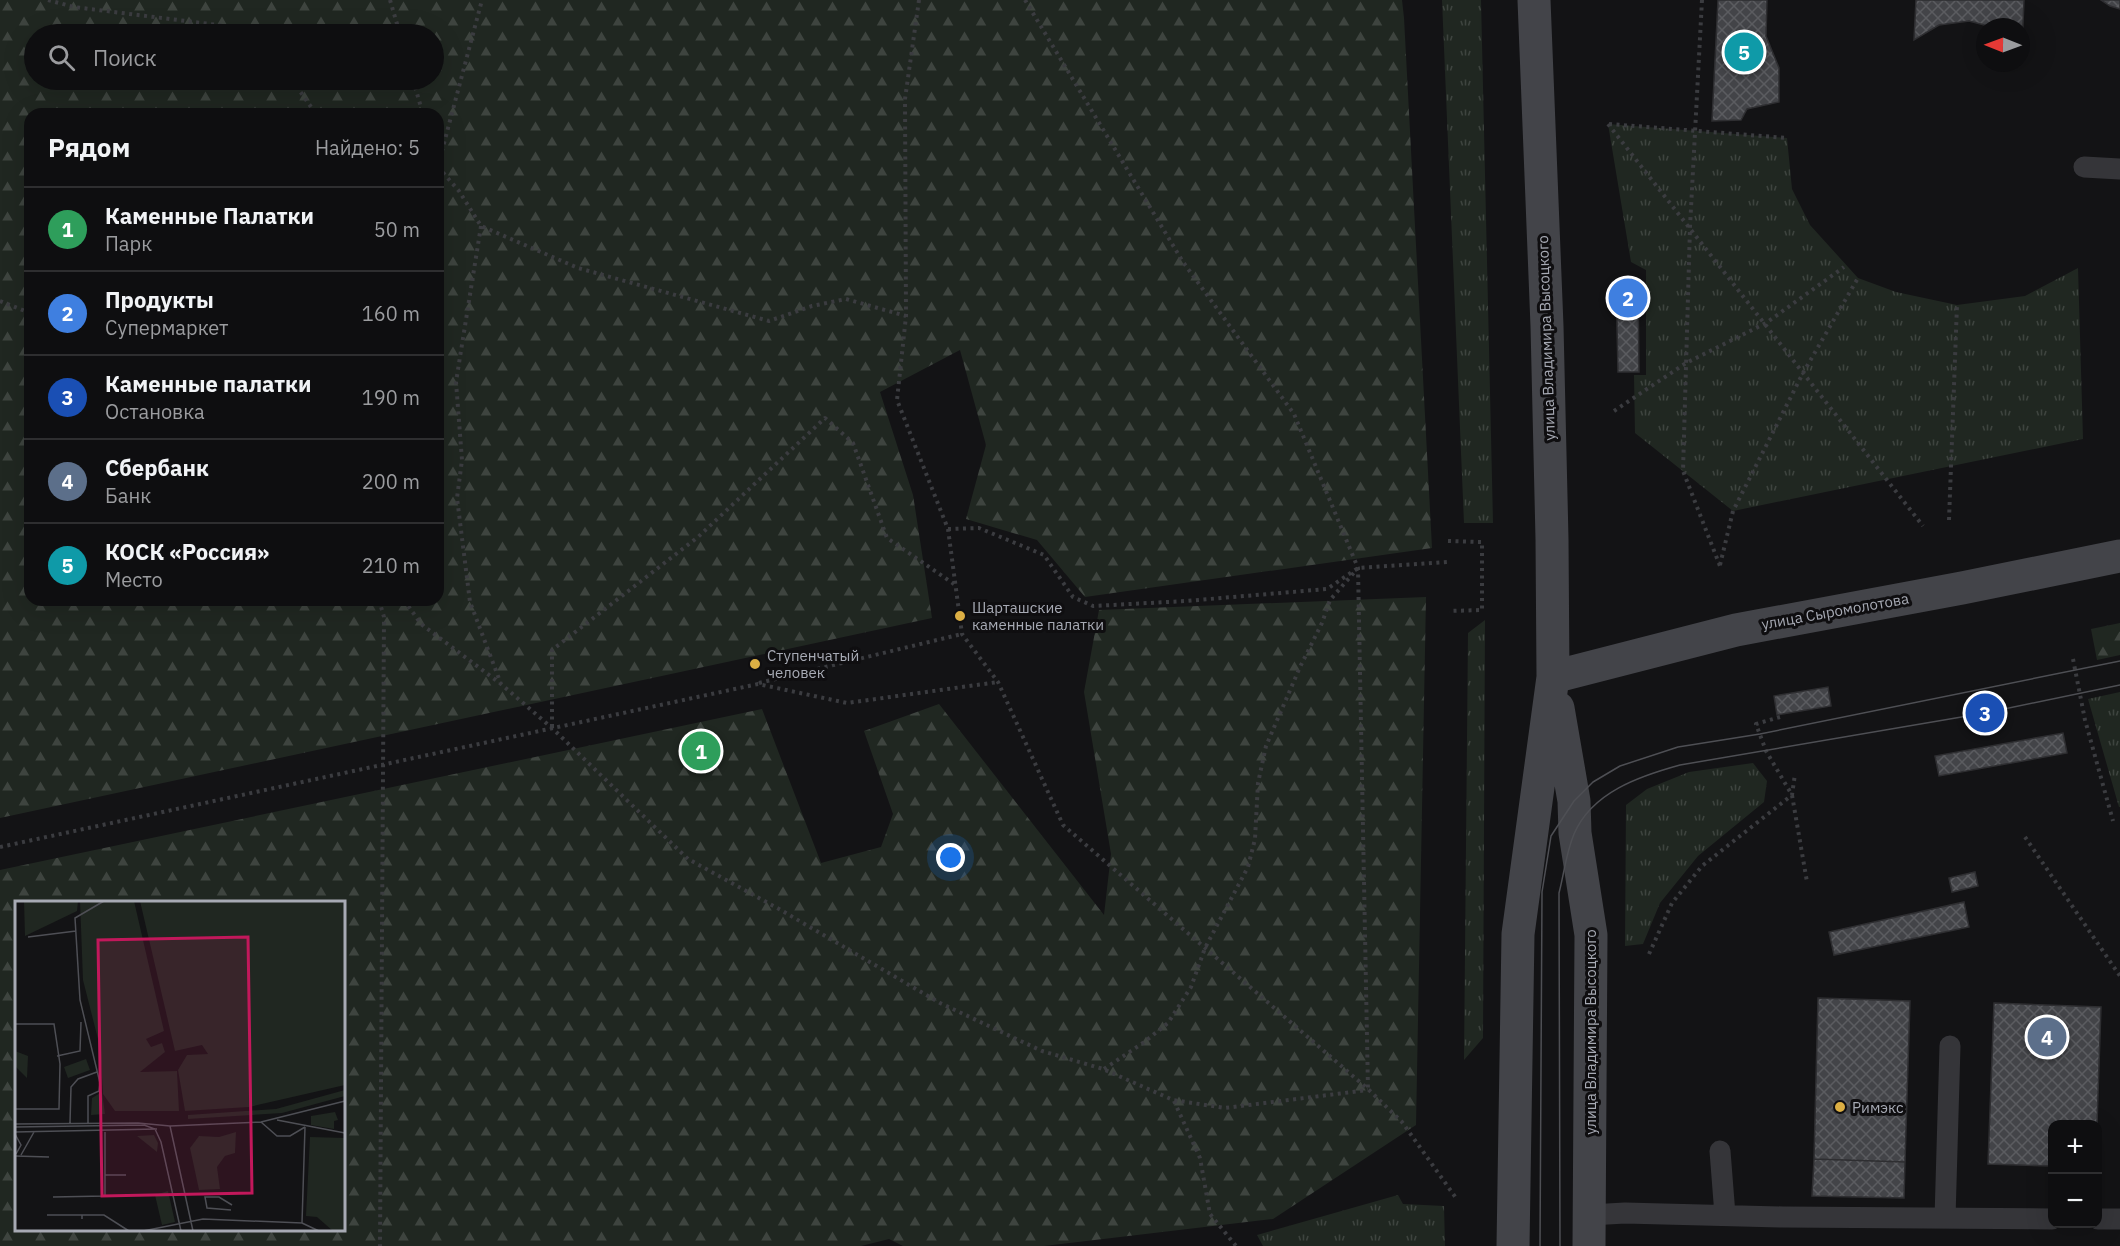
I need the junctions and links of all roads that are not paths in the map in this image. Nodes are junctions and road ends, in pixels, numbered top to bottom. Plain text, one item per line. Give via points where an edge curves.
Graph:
1 (1534, 0) edge
2 (2084, 167) dead end
3 (2120, 170) edge
4 (2120, 556) edge
5 (1553, 677) junction
6 (1950, 1046) dead end
7 (1720, 1151) dead end
8 (1725, 1215) junction
9 (1945, 1218) junction
10 (2048, 1219) edge
11 (2102, 1219) edge
12 (2120, 1219) edge
13 (1590, 1231) edge
14 (1513, 1246) edge

1 - 5 main road, улица Владимира Высоцкого via 1548,361
2 - 3 lane
4 - 5 main road, улица Сыромолотова via 1736,630
5 - 13 main road, улица Владимира Высоцкого via 1591,935
5 - 14 main road, улица Владимира Высоцкого via 1518,934
6 - 9 lane
7 - 8 lane
8 - 9 lane
8 - 13 lane via 1625,1213
9 - 10 lane
11 - 12 lane

